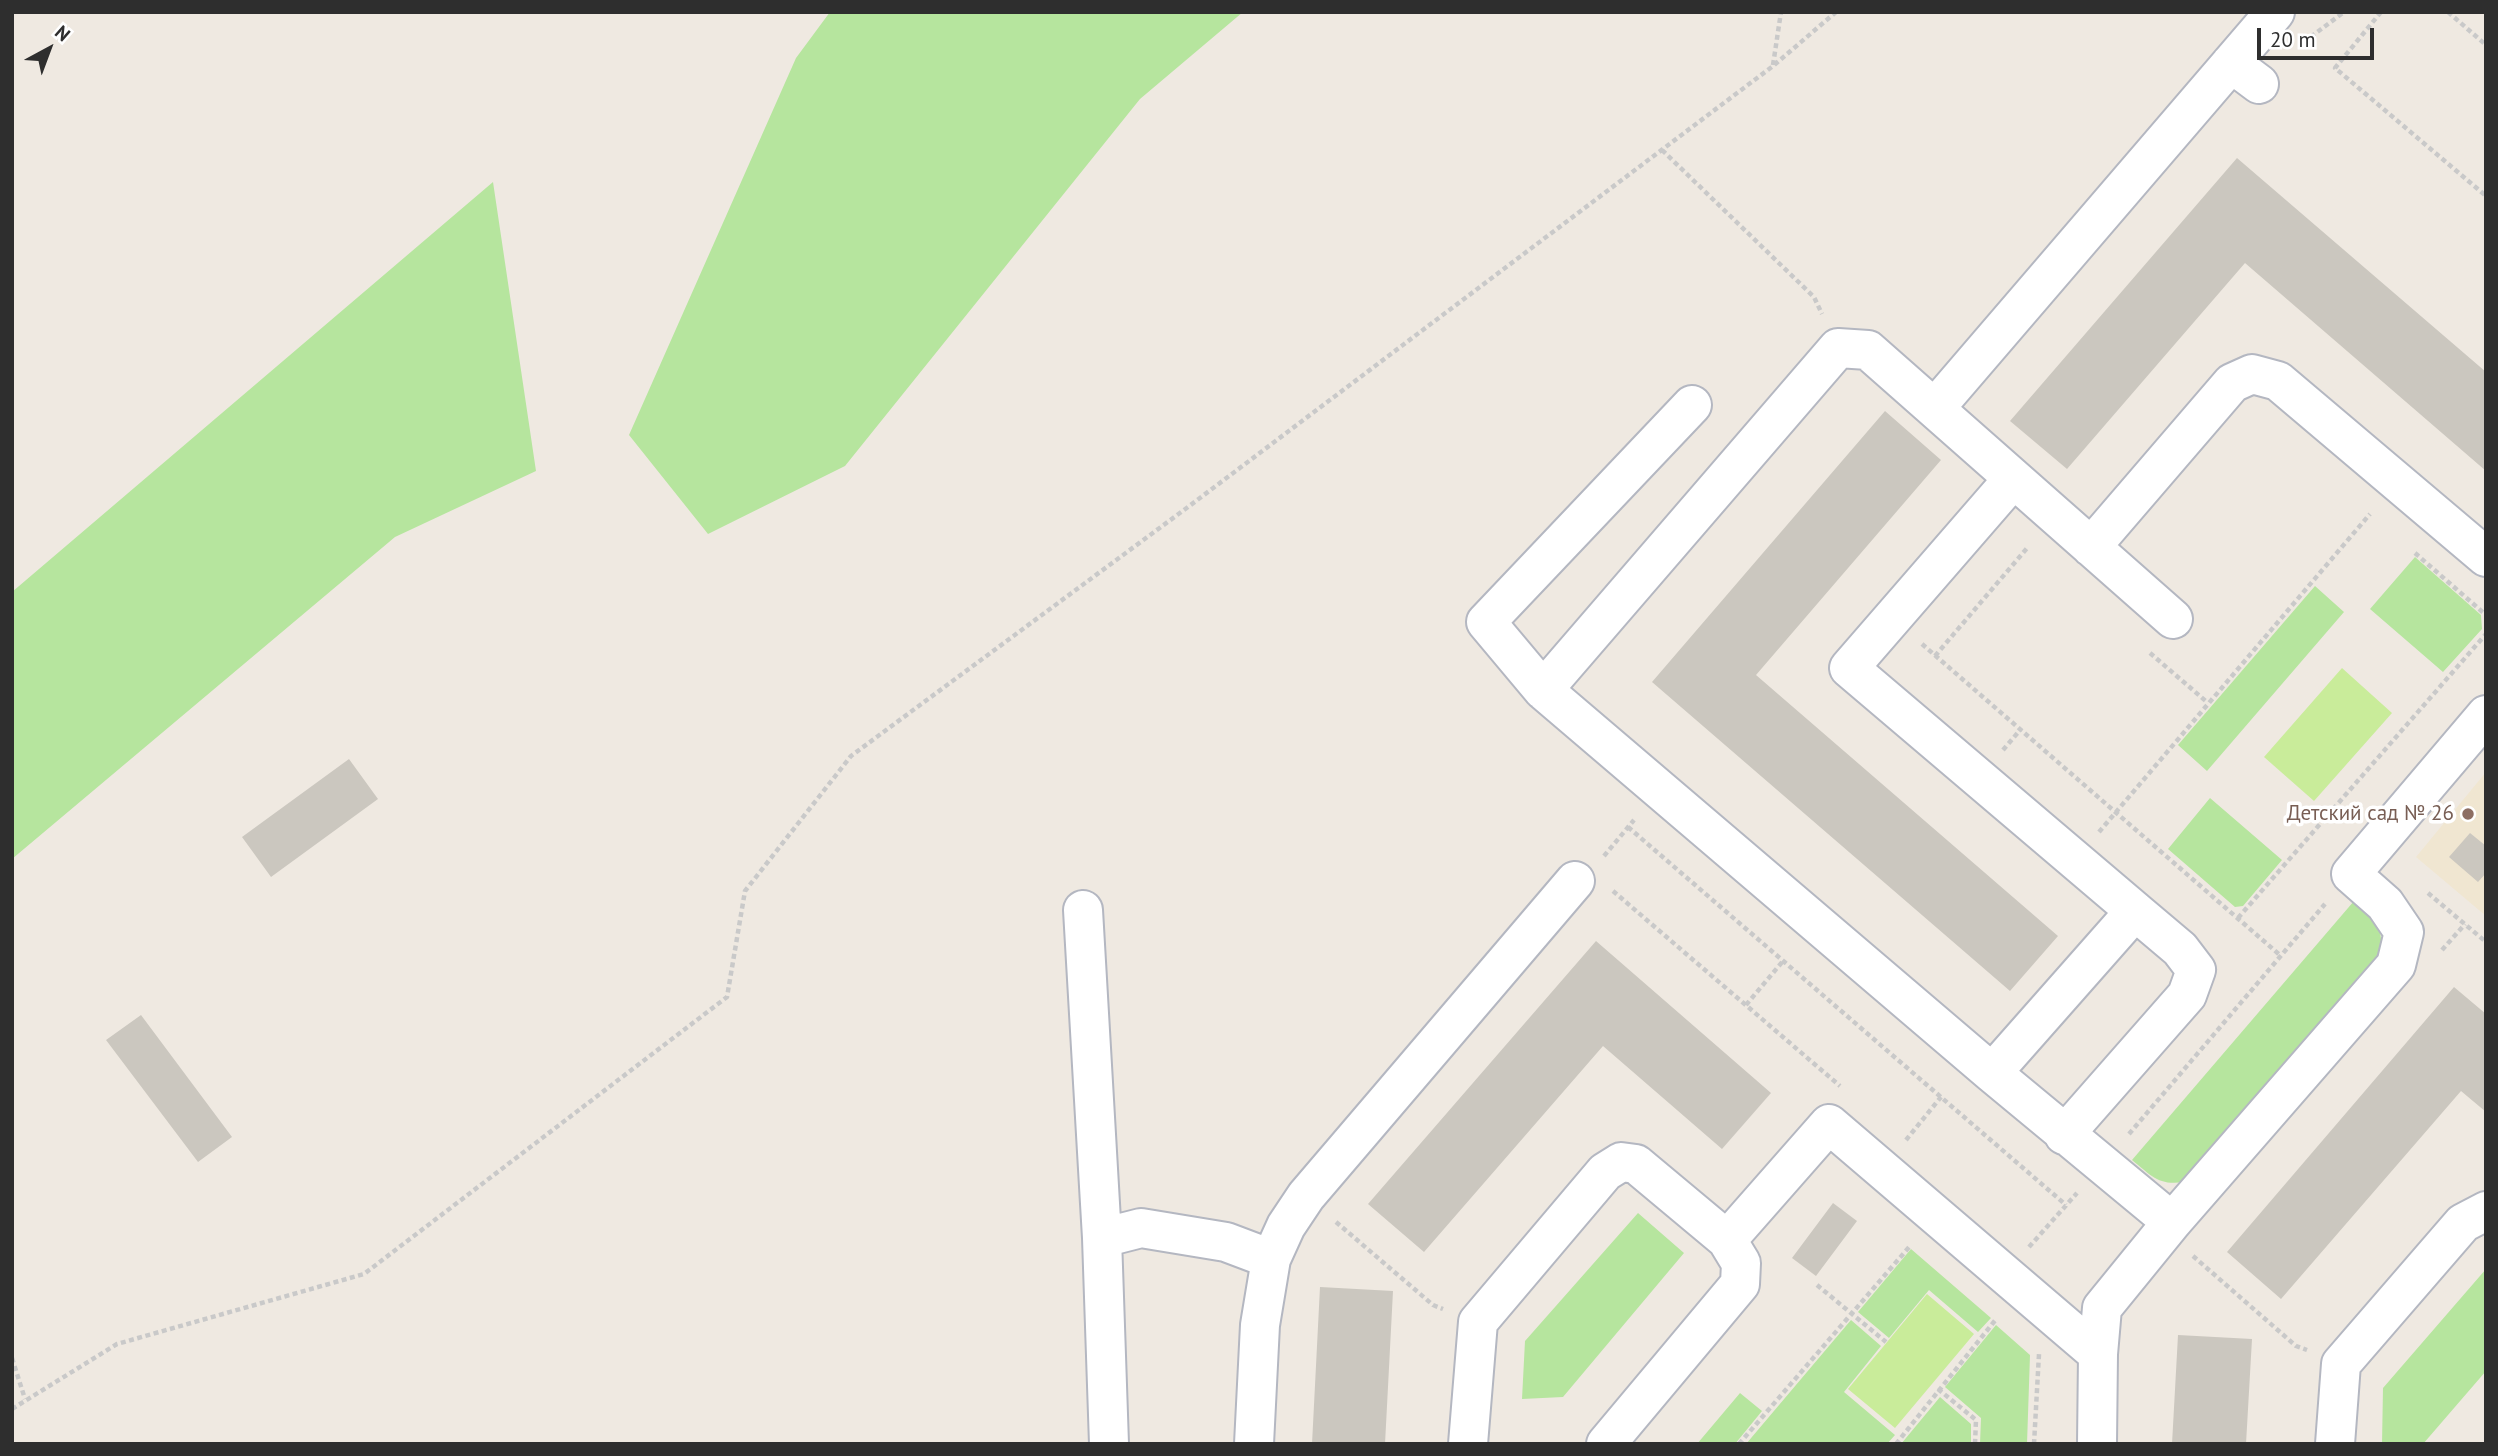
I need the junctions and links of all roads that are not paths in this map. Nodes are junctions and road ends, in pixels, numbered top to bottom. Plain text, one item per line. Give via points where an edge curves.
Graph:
1 (2275, 12) edge
2 (1692, 405) dead end
3 (1936, 408) junction
4 (2013, 479) junction
5 (2091, 547) junction
6 (2486, 557) edge
7 (2174, 620) dead end
8 (1543, 690) junction
9 (2486, 715) edge
10 (1574, 881) road end
11 (1083, 910) dead end
12 (2135, 911) junction
13 (1992, 1073) junction
14 (2064, 1135) junction
15 (2486, 1211) edge
16 (2178, 1235) junction
17 (1102, 1238) junction
18 (1727, 1240) junction
19 (1271, 1259) junction
20 (2098, 1354) junction
21 (1109, 1444) edge
22 (1254, 1444) edge
23 (1468, 1444) edge
24 (1606, 1444) edge
25 (2097, 1444) edge
26 (2335, 1444) edge

1 - 3 lane via 2245,74
2 - 8 lane via 1486,622
3 - 4 lane
3 - 8 lane via 1868,350 1838,348
4 - 5 lane
4 - 12 lane via 1849,668
5 - 6 lane via 2232,383 2252,374 2278,381
5 - 7 lane
8 - 13 lane
9 - 16 lane via 2351,874 2385,904 2404,932 2396,964
10 - 19 lane via 1306,1196
11 - 17 lane
12 - 13 lane
12 - 14 lane via 2180,949 2196,970 2187,995
13 - 14 lane
14 - 16 lane
15 - 26 lane via 2463,1223 2341,1364
16 - 20 lane via 2102,1308
17 - 19 lane via 1141,1228 1226,1242
17 - 21 lane
18 - 20 lane via 1829,1124
18 - 23 lane via 1636,1164 1621,1162 1605,1171 1478,1322
18 - 24 lane via 1741,1263 1740,1284
19 - 22 lane via 1260,1325
20 - 25 lane

